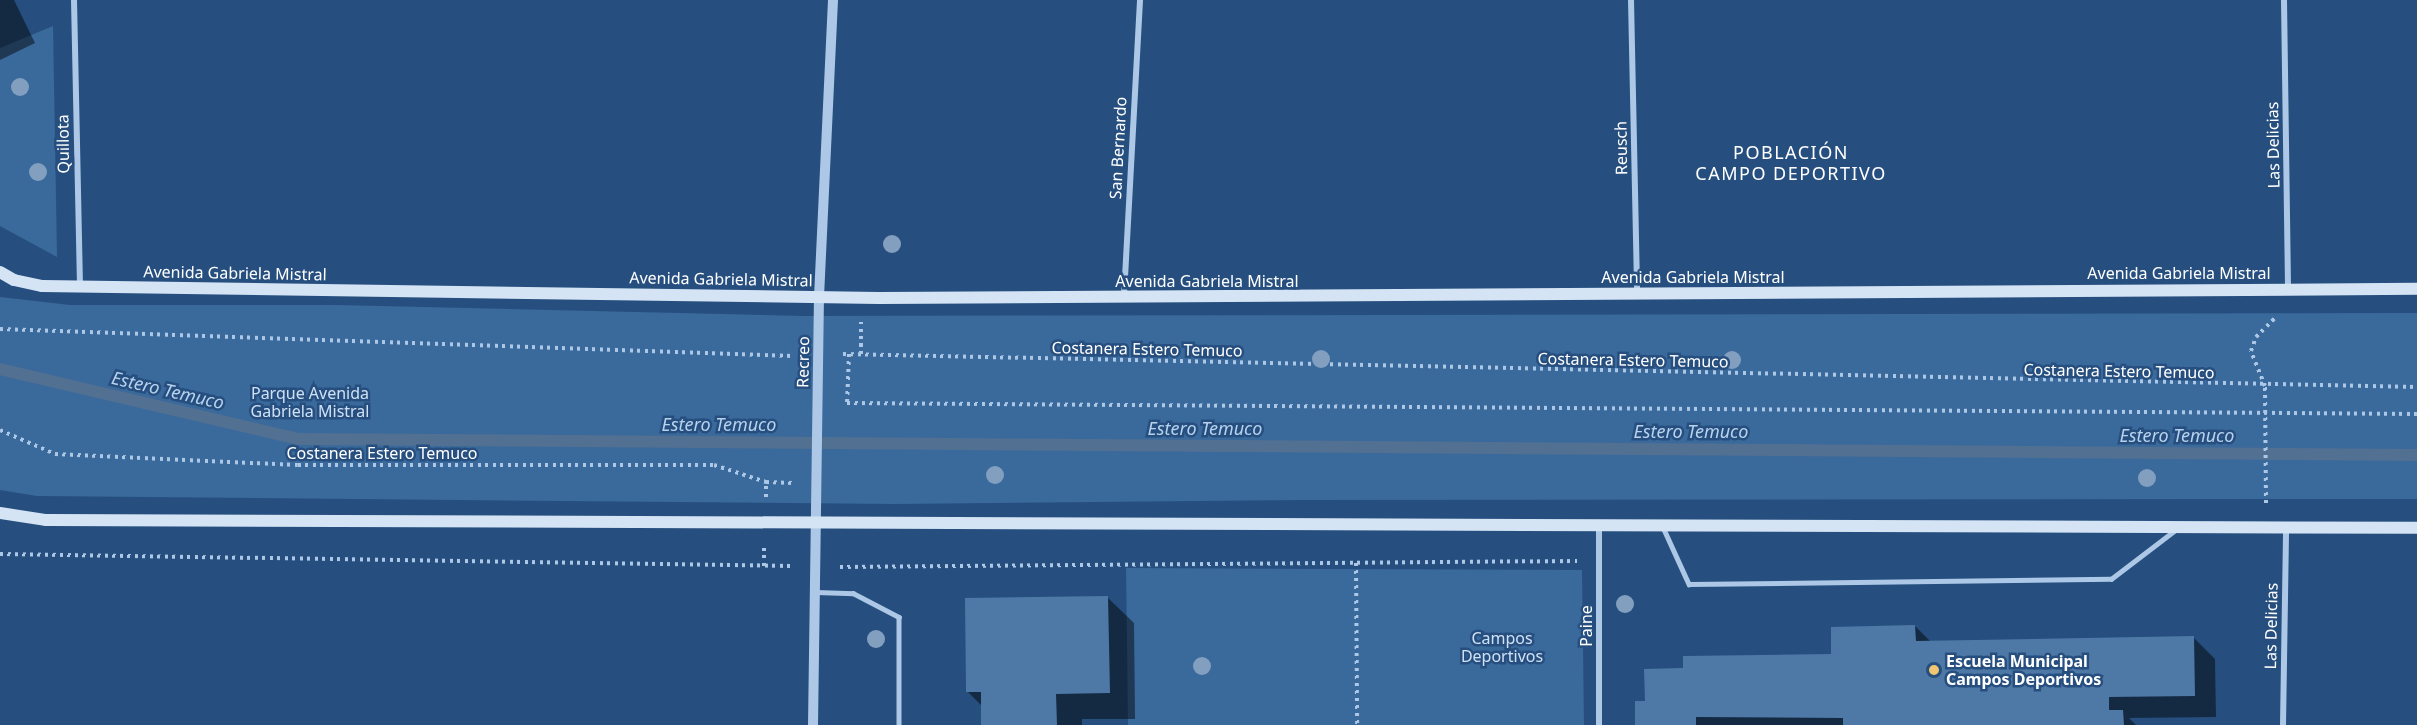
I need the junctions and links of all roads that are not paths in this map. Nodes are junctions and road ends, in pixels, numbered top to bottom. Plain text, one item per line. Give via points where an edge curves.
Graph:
1 (74, 0) edge
2 (832, 0) edge
3 (1140, 0) edge
4 (1631, 0) edge
5 (2284, 0) edge
6 (0, 272) edge
7 (80, 287) junction
8 (2288, 289) junction
9 (2417, 289) edge
10 (1637, 294) junction
11 (819, 297) junction
12 (1124, 298) junction
13 (0, 513) edge
14 (816, 524) junction
15 (1599, 526) junction
16 (1663, 527) junction
17 (2178, 527) junction
18 (2286, 528) junction
19 (2417, 528) edge
20 (816, 592) junction
21 (813, 725) edge
22 (899, 725) edge
23 (1599, 725) edge
24 (2283, 725) edge

1 - 7 street, Quillota
2 - 11 street, Recreo
3 - 12 street, San Bernardo
4 - 10 street, Reusch
5 - 8 street, Las Delicias
6 - 7 main road, Avenida Gabriela Mistral via 14,280 42,286
7 - 11 main road, Avenida Gabriela Mistral
8 - 9 main road, Avenida Gabriela Mistral
8 - 10 main road, Avenida Gabriela Mistral
10 - 12 main road, Avenida Gabriela Mistral
11 - 12 main road, Avenida Gabriela Mistral
11 - 14 street, Recreo
13 - 14 main road via 46,520
14 - 15 main road
14 - 20 street, Recreo
15 - 16 main road
15 - 23 street, Paine
16 - 17 main road
16 - 17 lane via 1689,584 2111,579
17 - 18 main road
18 - 19 main road
18 - 24 street, Las Delicias
20 - 21 street, Recreo
20 - 22 lane via 853,592 899,617

